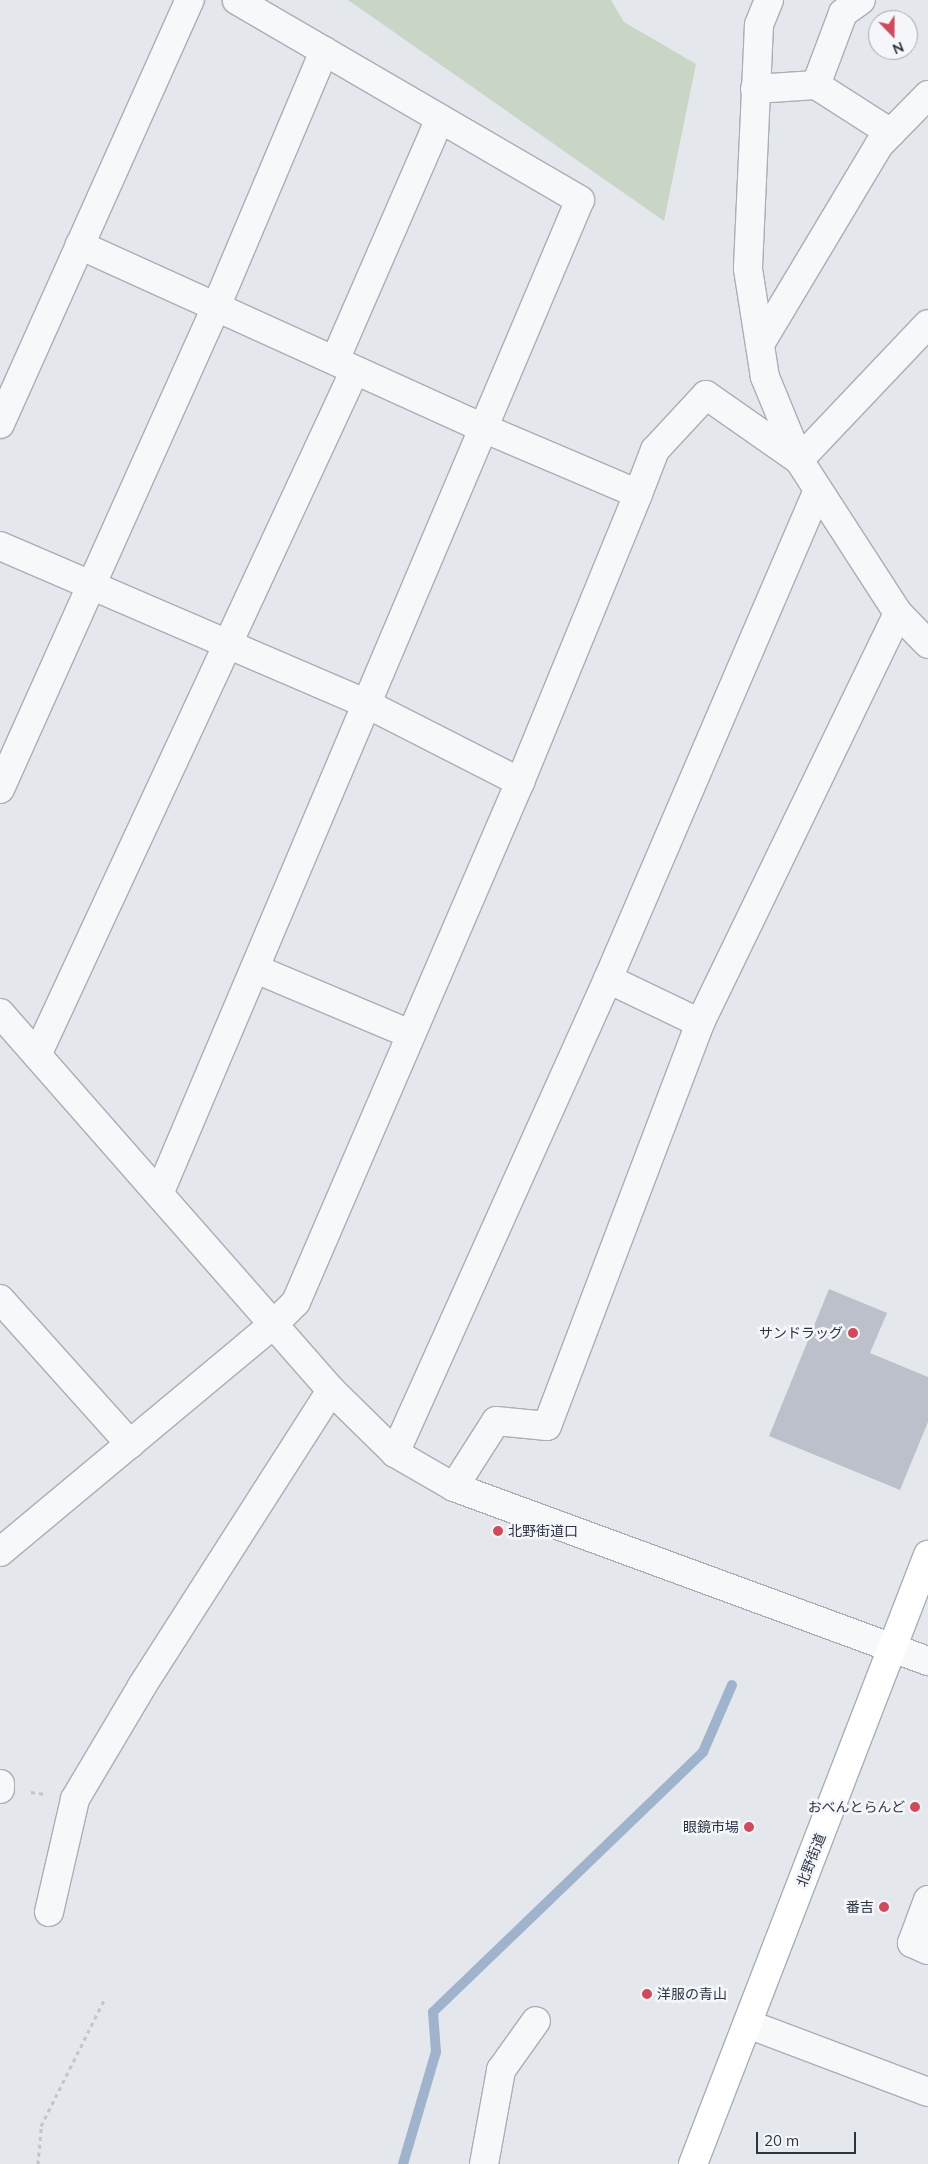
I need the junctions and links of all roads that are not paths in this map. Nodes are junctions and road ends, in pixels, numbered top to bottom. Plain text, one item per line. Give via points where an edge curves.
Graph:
1 (190, 0) edge
2 (237, 0) edge
3 (769, 0) edge
4 (861, 0) edge
5 (324, 51) junction
6 (816, 85) junction
7 (755, 89) junction
8 (928, 95) edge
9 (440, 119) junction
10 (891, 133) junction
11 (80, 245) junction
12 (216, 307) junction
13 (928, 324) edge
14 (760, 344) junction
15 (345, 365) junction
16 (0, 424) edge
17 (483, 428) junction
18 (799, 460) junction
19 (818, 490) junction
20 (638, 494) junction
21 (0, 546) edge
22 (90, 585) junction
23 (898, 613) junction
24 (227, 644) junction
25 (928, 644) edge
26 (367, 704) junction
27 (520, 782) junction
28 (0, 789) edge
29 (256, 968) junction
30 (608, 979) junction
31 (0, 1013) edge
32 (700, 1023) junction
33 (410, 1034) junction
34 (36, 1055) junction
35 (159, 1194) junction
36 (2, 1305) edge
37 (274, 1324) junction
38 (331, 1390) junction
39 (130, 1444) junction
40 (395, 1453) junction
41 (454, 1487) junction
42 (0, 1552) edge
43 (928, 1555) edge
44 (893, 1648) junction
45 (928, 1661) edge
46 (928, 1900) edge
47 (50, 1912) dead end
48 (928, 1950) edge
49 (536, 2021) dead end
50 (748, 2024) junction
51 (928, 2092) edge
52 (484, 2164) edge
53 (693, 2164) edge

1 - 11 street
2 - 5 street
3 - 7 street via 758,25
4 - 6 street via 843,13
5 - 9 street
5 - 12 street
6 - 7 street
6 - 10 street
7 - 14 street via 748,269
8 - 10 street
9 - 15 street
9 - 17 street via 580,200
10 - 14 street via 880,145
11 - 12 street
11 - 16 street
12 - 15 street
12 - 22 street
13 - 18 street
14 - 18 street via 766,377
15 - 17 street
15 - 24 street
17 - 20 street
17 - 26 street
18 - 19 street
18 - 20 street via 706,395 655,450
19 - 23 street
19 - 30 street
20 - 27 street
21 - 22 street
22 - 24 street
22 - 28 street
23 - 25 street
23 - 32 street
24 - 26 street
24 - 34 street
26 - 27 street
26 - 29 street
27 - 33 street
29 - 33 street
29 - 35 street
30 - 32 street
30 - 40 street
31 - 34 street
32 - 41 street via 547,1426 496,1421
33 - 37 street via 296,1302
34 - 35 street
35 - 37 street
36 - 39 street
37 - 38 street
37 - 39 street
38 - 40 street
38 - 47 street via 142,1686 75,1799
39 - 42 street
40 - 41 street
41 - 44 street
43 - 44 main road, 北野街道
44 - 45 street
44 - 50 main road, 北野街道
46 - 48 street via 912,1943
49 - 52 street via 501,2070
50 - 51 street
50 - 53 main road, 北野街道

